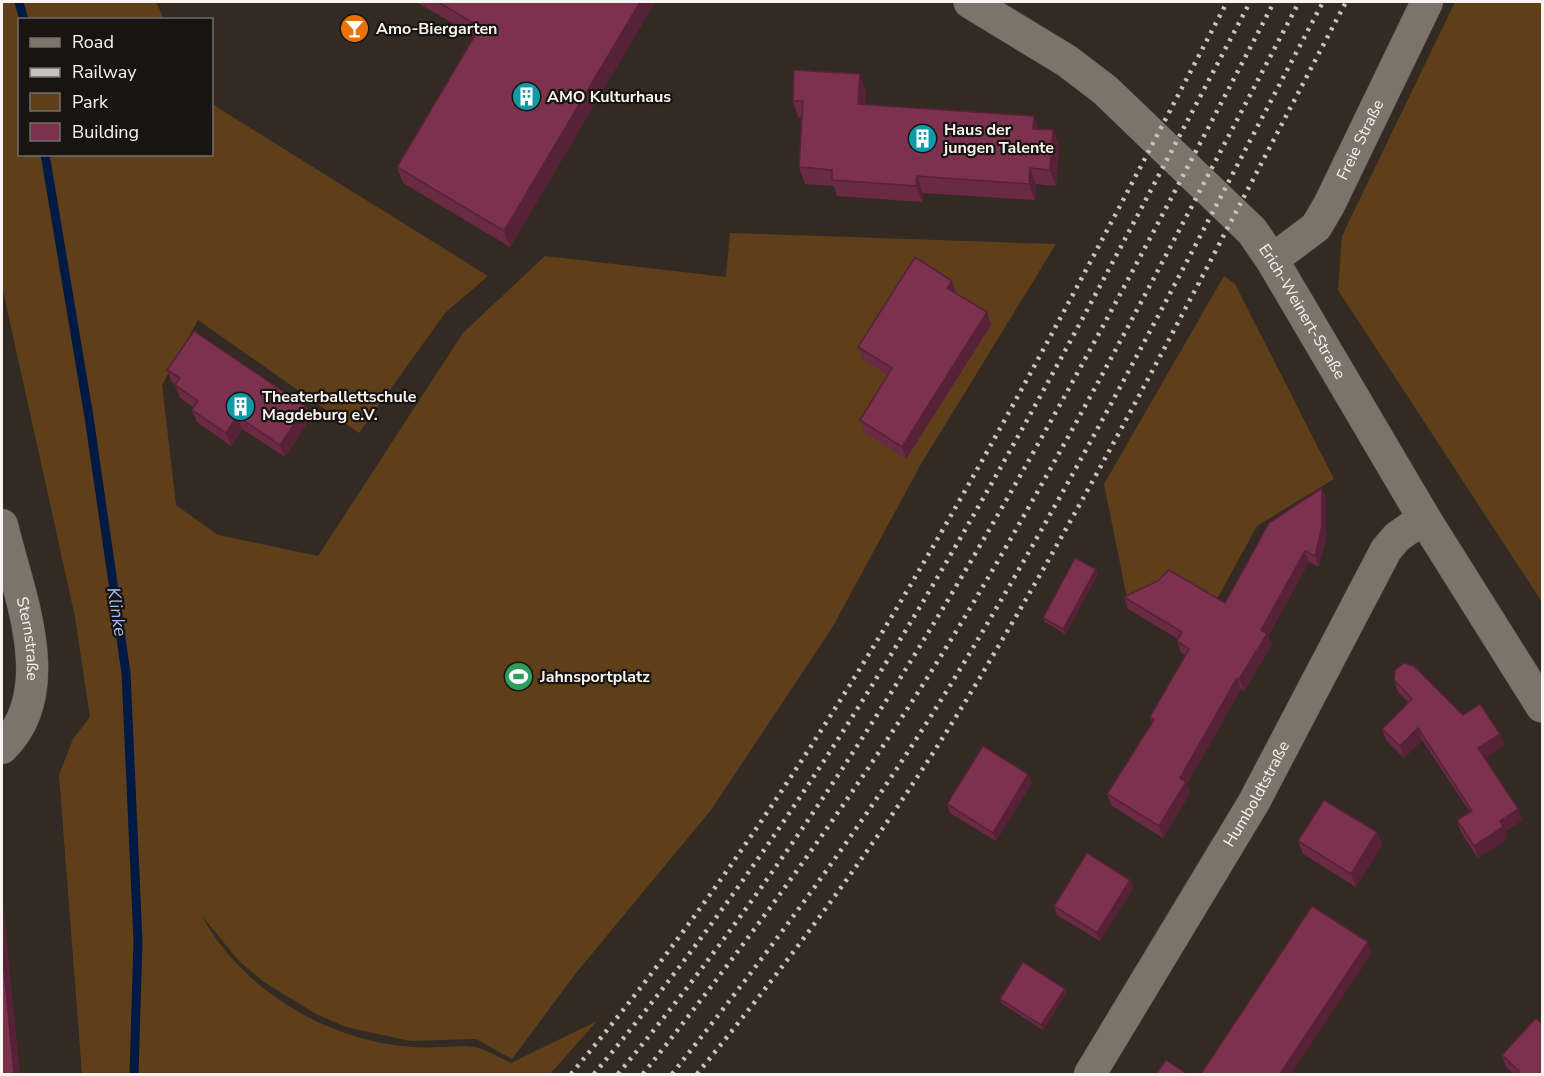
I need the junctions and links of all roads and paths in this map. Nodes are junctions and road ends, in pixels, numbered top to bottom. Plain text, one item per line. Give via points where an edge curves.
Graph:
1 (970, 2) edge
2 (1427, 2) edge
3 (1272, 260) junction
4 (1424, 518) junction
5 (2, 525) edge
6 (1542, 706) edge
7 (2, 747) edge
8 (1090, 1074) edge

1 - 3 main road, Erich-Weinert-Straße via 1105,90 1252,231
2 - 3 street, Freie Straße via 1316,227
3 - 4 main road, Erich-Weinert-Straße
4 - 6 main road, Erich-Weinert-Straße
4 - 8 street, Humboldtstraße via 1386,550 1254,802
5 - 7 street, Sternstraße via 34,674 29,704

